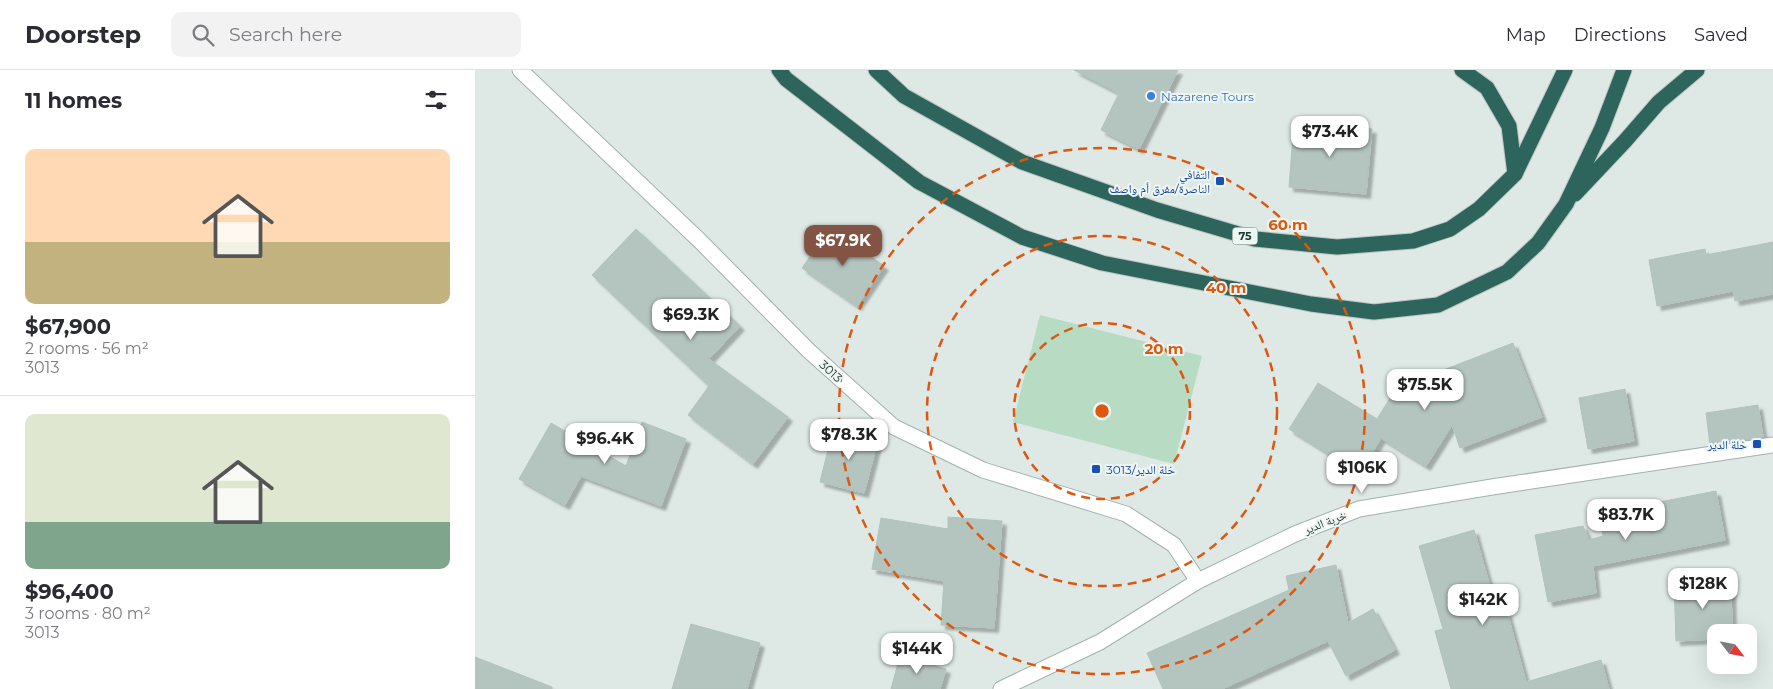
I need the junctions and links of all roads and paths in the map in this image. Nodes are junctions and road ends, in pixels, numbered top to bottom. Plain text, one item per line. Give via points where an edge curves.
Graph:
1 (520, 70) edge
2 (779, 70) edge
3 (876, 70) edge
4 (1463, 70) edge
5 (1565, 70) edge
6 (1624, 70) edge
7 (1697, 70) edge
8 (1515, 174) junction
9 (1565, 204) junction
10 (1773, 445) edge
11 (1198, 581) junction
12 (1001, 689) edge

1 - 11 street, 3013 via 699,240 809,351 894,427 983,470 1126,514 1174,545
2 - 9 highway via 786,79 919,182 1022,237 1102,263 1311,304 1373,312 1439,305 1507,272 1538,243
3 - 8 highway, 75 via 904,96 1022,162 1157,210 1255,239 1337,247 1413,241 1450,229 1479,210
4 - 8 highway via 1487,88 1509,126
5 - 8 highway, 75
6 - 9 highway via 1602,128
7 - 9 highway via 1659,102
10 - 11 street, خربة الدير via 1359,509 1295,534
11 - 12 street, خربة الدير via 1100,642

